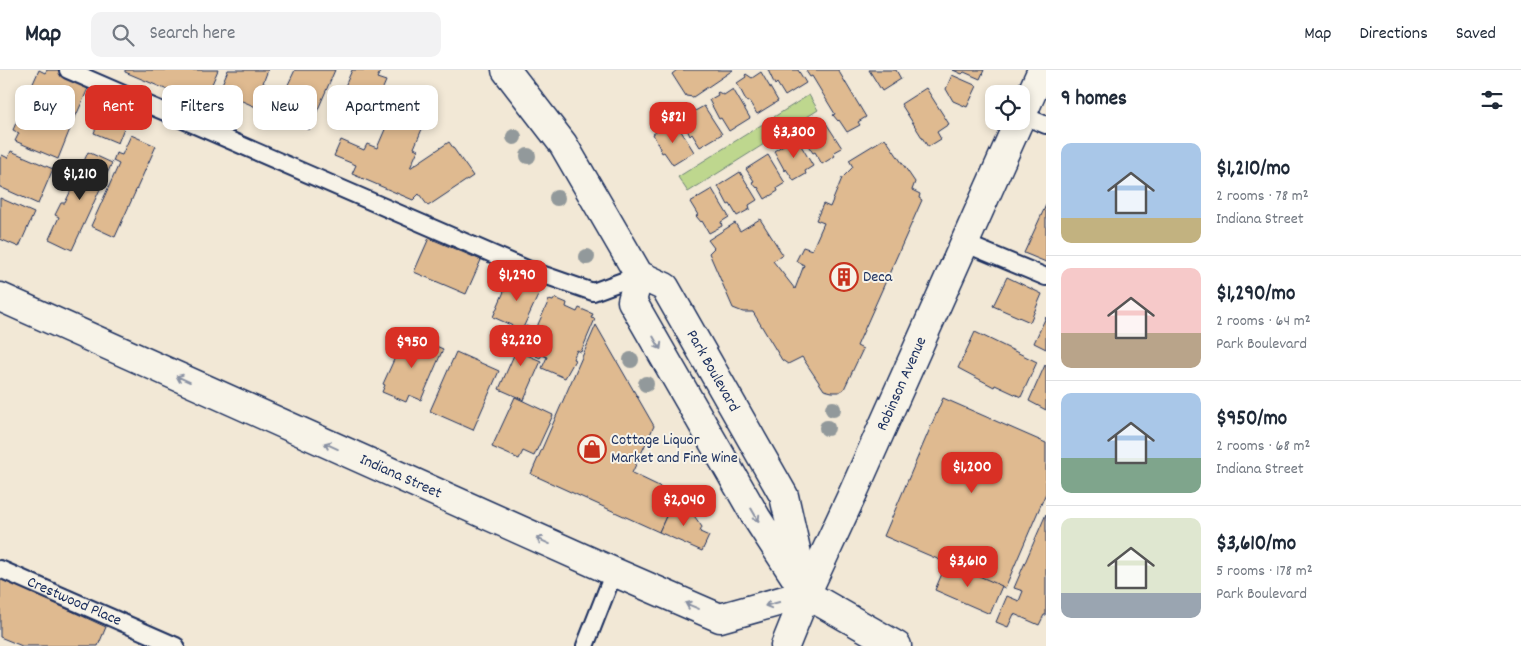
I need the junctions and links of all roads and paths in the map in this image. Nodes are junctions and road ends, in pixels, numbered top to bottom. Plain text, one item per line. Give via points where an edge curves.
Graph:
1 (68, 70) edge
2 (1042, 70) edge
3 (513, 73) edge
4 (1030, 110) edge
5 (1022, 130) edge
6 (964, 243) junction
7 (639, 276) junction
8 (1046, 277) edge
9 (0, 297) edge
10 (0, 569) edge
11 (614, 572) junction
12 (806, 594) junction
13 (891, 645) edge
14 (176, 646) edge
15 (585, 646) edge
16 (785, 646) edge

1 - 7 lane via 217,139 528,269 593,292
2 - 4 main road, Robinson Avenue
3 - 7 main road via 562,144
5 - 6 main road, Robinson Avenue
6 - 8 lane
6 - 12 main road, Robinson Avenue
7 - 12 main road, Park Boulevard via 632,301 760,522
11 -> 9 main road, Indiana Street
10 - 14 lane, Crestwood Place
12 -> 11 main road, Indiana Street via 720,618
11 - 15 lane
12 - 13 main road, Park Boulevard
12 - 16 main road, Robinson Avenue

